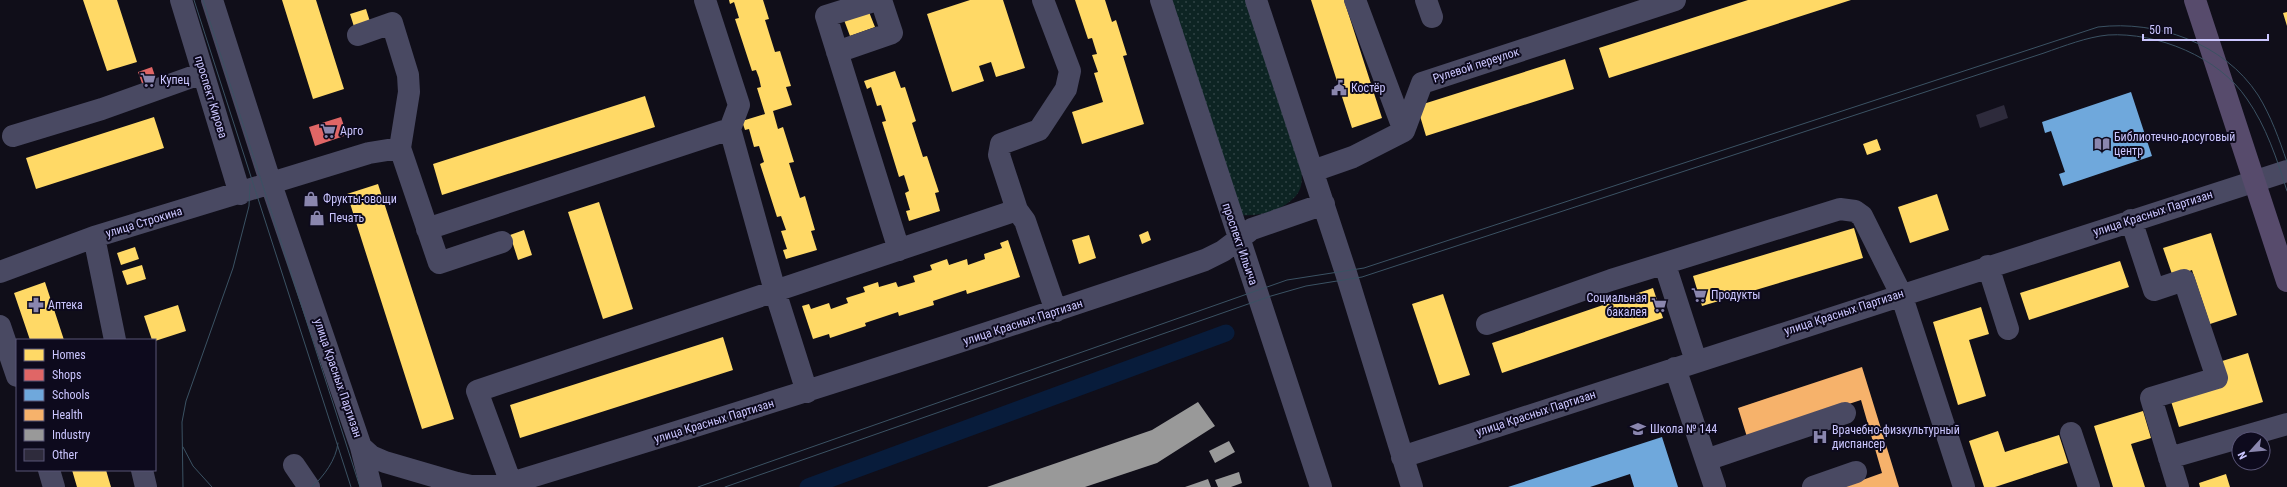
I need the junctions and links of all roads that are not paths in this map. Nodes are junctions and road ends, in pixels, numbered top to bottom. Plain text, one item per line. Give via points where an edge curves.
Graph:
1 (181, 0) edge
2 (212, 0) edge
3 (705, 0) edge
4 (877, 0) edge
5 (881, 0) edge
6 (1043, 0) edge
7 (1160, 0) edge
8 (1256, 0) edge
9 (1355, 0) edge
10 (1675, 0) edge
11 (2195, 0) edge
12 (358, 35) dead end
13 (837, 52) junction
14 (203, 73) junction
15 (730, 128) junction
16 (1404, 131) junction
17 (13, 136) dead end
18 (400, 148) junction
19 (1313, 171) junction
20 (2287, 171) edge
21 (2254, 181) junction
22 (272, 184) junction
23 (240, 194) junction
24 (1324, 204) junction
25 (1017, 210) junction
26 (2131, 220) junction
27 (427, 229) junction
28 (94, 237) junction
29 (1239, 241) junction
30 (502, 242) dead end
31 (899, 250) junction
32 (1665, 265) junction
33 (1988, 266) junction
34 (0, 272) edge
35 (2287, 281) edge
36 (775, 291) junction
37 (1901, 294) junction
38 (1056, 311) junction
39 (1487, 324) dead end
40 (0, 326) edge
41 (2008, 329) dead end
42 (115, 339) edge
43 (1696, 361) junction
44 (1675, 368) junction
45 (16, 373) edge
46 (807, 392) junction
47 (1845, 413) dead end
48 (2287, 424) edge
49 (2071, 433) dead end
50 (361, 447) junction
51 (1402, 457) junction
52 (2169, 458) junction
53 (1706, 460) junction
54 (294, 465) dead end
55 (49, 471) edge
56 (142, 471) edge
57 (1856, 472) dead end
58 (511, 483) junction
59 (54, 487) edge
60 (146, 487) edge
61 (309, 487) edge
62 (371, 487) edge
63 (1321, 487) edge
64 (1412, 487) edge
65 (1715, 487) edge
66 (1813, 487) edge
67 (1964, 487) edge
68 (2089, 487) edge
69 (2178, 487) edge

1 - 14 street, проспект Кирова
2 - 22 street
3 - 15 street via 739,105
4 - 13 street via 826,16
5 - 13 street via 892,33
6 - 25 street via 1070,71 1066,89 1039,130 1001,144 999,154
7 - 29 street, проспект Ильича
8 - 19 street
9 - 16 street
10 - 16 street, Рулевой переулок via 1422,83
11 - 21 main road
12 - 18 street via 392,23 409,92
13 - 31 street
14 - 17 street via 102,109
14 - 23 street, проспект Кирова
15 - 27 street
15 - 36 street
16 - 19 street via 1352,157
18 - 22 street, улица Строкина via 369,153
18 - 27 street
19 - 24 street
20 - 21 street, улица Красных Партизан
21 - 26 street, улица Красных Партизан
21 - 35 main road
22 - 23 street, улица Строкина
22 - 50 street, улица Красных Партизан
23 - 28 street, улица Строкина
24 - 29 street, улица Красных Партизан via 1252,229
24 - 51 street
25 - 31 street
25 - 38 street via 1025,220
26 - 33 street, улица Красных Партизан
26 - 52 street via 2154,290 2184,280 2216,378 2151,398
27 - 30 street via 439,263
28 - 34 street
28 - 42 street, улица Строкина
29 - 38 street, улица Красных Партизан via 1205,260
29 - 63 street, проспект Ильича
31 - 36 street
32 - 37 street via 1848,208 1862,216
32 - 39 street via 1611,280
32 - 43 street
33 - 37 street, улица Красных Партизан
33 - 41 street
36 - 46 street
36 - 58 street via 477,390
37 - 43 street, улица Красных Партизан
37 - 67 street
38 - 46 street, улица Красных Партизан
40 - 45 street
43 - 44 street, улица Красных Партизан
44 - 51 street, улица Красных Партизан
44 - 53 street
46 - 58 street, улица Красных Партизан
47 - 53 street
48 - 52 street
49 - 68 street
50 - 58 street, улица Красных Партизан via 371,456 385,462 457,483 486,486
50 - 62 street
51 - 64 street
52 - 69 street
53 - 65 street
54 - 61 street
55 - 59 street
56 - 60 street
57 - 66 street

